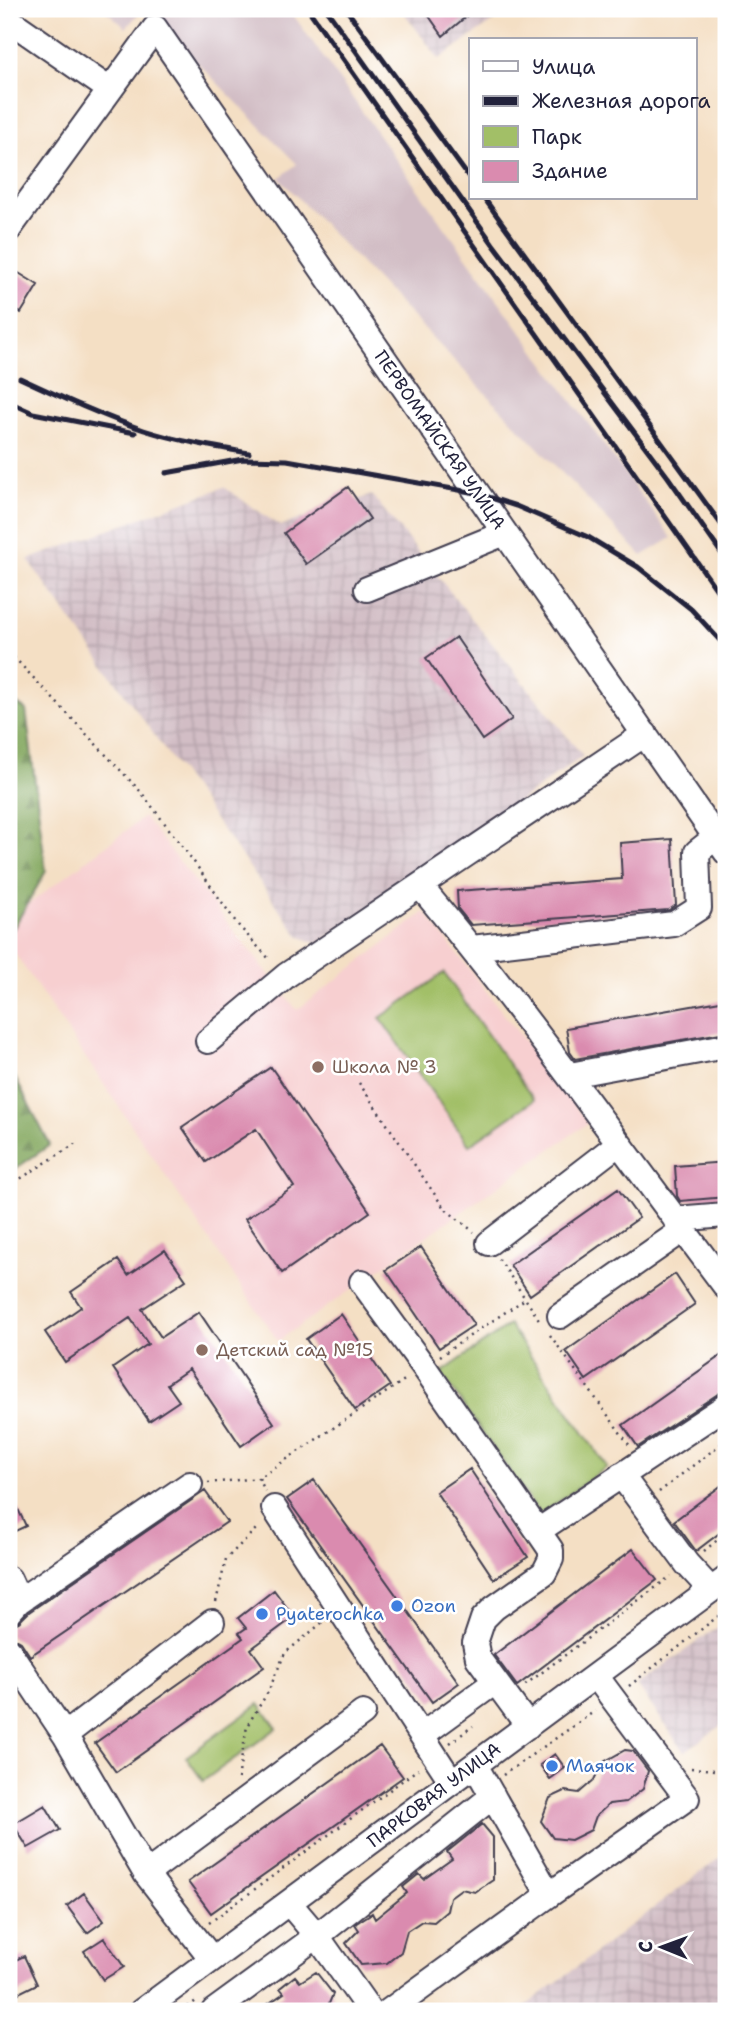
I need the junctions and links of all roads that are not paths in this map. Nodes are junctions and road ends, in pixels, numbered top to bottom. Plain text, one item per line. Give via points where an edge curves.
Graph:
1 (9, 20) edge
2 (110, 90) junction
3 (9, 229) edge
4 (505, 533) junction
5 (367, 589) dead end
6 (645, 734) junction
7 (721, 845) edge
8 (420, 886) junction
9 (471, 948) junction
10 (208, 1041) dead end
11 (726, 1045) edge
12 (570, 1075) junction
13 (618, 1144) junction
14 (726, 1215) edge
15 (679, 1225) junction
16 (489, 1243) road end
17 (362, 1282) dead end
18 (726, 1287) edge
19 (551, 1325) road end
20 (726, 1406) edge
21 (632, 1469) junction
22 (190, 1485) road end
23 (274, 1508) road end
24 (538, 1531) junction
25 (719, 1584) edge
26 (12, 1597) edge
27 (212, 1622) road end
28 (9, 1651) edge
29 (596, 1676) junction
30 (501, 1690) junction
31 (363, 1713) dead end
32 (528, 1726) junction
33 (65, 1735) junction
34 (422, 1735) junction
35 (475, 1765) junction
36 (452, 1782) junction
37 (493, 1796) junction
38 (146, 1874) junction
39 (550, 1895) junction
40 (289, 1903) junction
41 (317, 1936) junction
42 (212, 1959) junction
43 (142, 2011) edge
44 (214, 2011) edge
45 (370, 2011) edge
46 (389, 2011) edge

1 - 2 street
2 - 3 street
2 - 4 street, ПЕРВОМАЙСКАЯ УЛИЦА via 155,28
4 - 5 street
4 - 6 street, ПЕРВОМАЙСКАЯ УЛИЦА
6 - 7 street, ПЕРВОМАЙСКАЯ УЛИЦА
6 - 8 street
7 - 9 street via 697,852 699,908 674,924
8 - 9 street
8 - 10 street via 287,975
9 - 12 street
11 - 12 street
12 - 13 street
13 - 15 street
13 - 16 street
14 - 15 street
15 - 18 street
15 - 19 street
17 - 24 street
20 - 21 street
21 - 24 street
21 - 25 street via 642,1504 687,1564
22 - 26 street
23 - 34 street
24 - 30 street via 551,1550 549,1567 494,1608 477,1634 478,1658
25 - 29 street, ПАРКОВАЯ УЛИЦА
27 - 33 street
28 - 33 street
29 - 32 street, ПАРКОВАЯ УЛИЦА
29 - 39 street via 687,1798
30 - 32 street
30 - 34 street
31 - 38 street
32 - 35 street, ПАРКОВАЯ УЛИЦА
33 - 38 street
34 - 36 street
35 - 36 street, ПАРКОВАЯ УЛИЦА
35 - 37 street
36 - 40 street, ПАРКОВАЯ УЛИЦА
37 - 39 street
37 - 41 street
38 - 42 street
39 - 46 street
40 - 41 street
40 - 42 street, ПАРКОВАЯ УЛИЦА
41 - 44 street
41 - 45 street
42 - 43 street, ПАРКОВАЯ УЛИЦА

